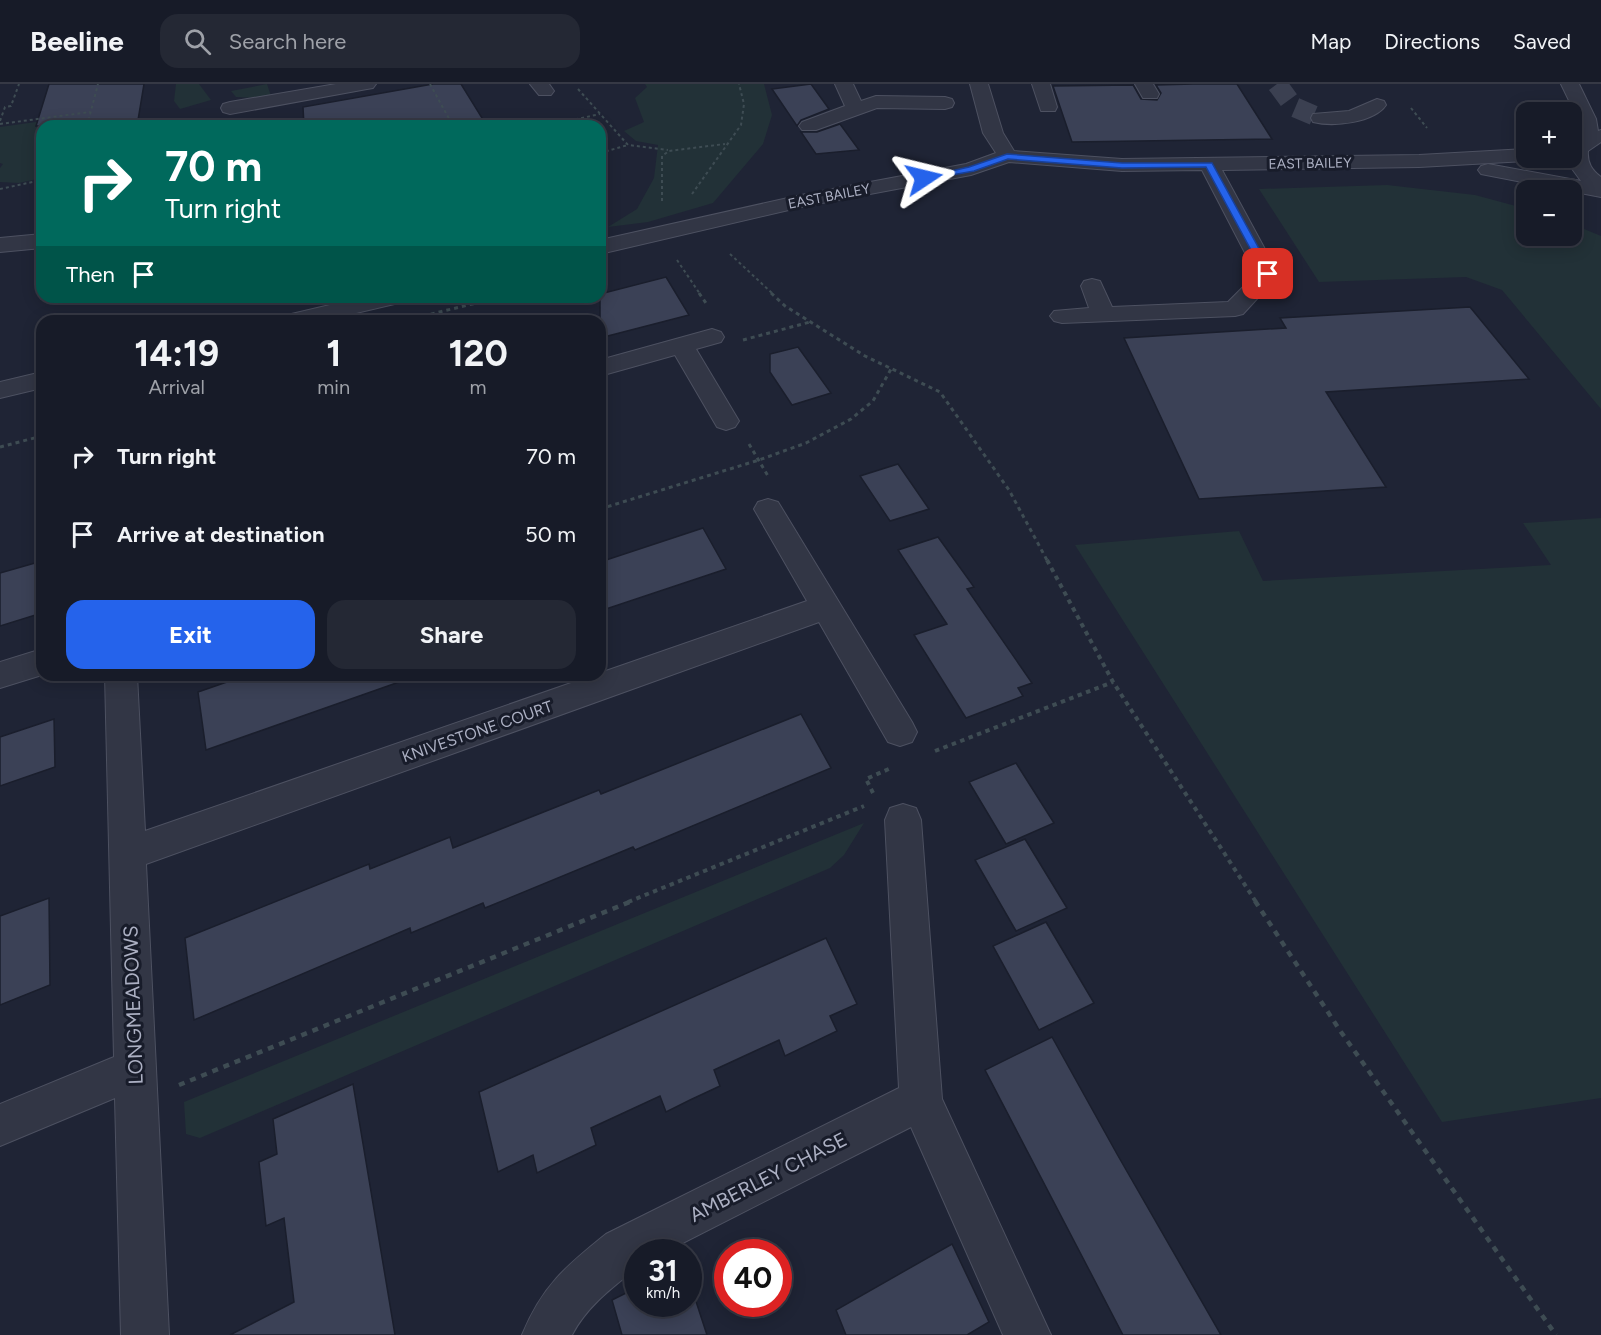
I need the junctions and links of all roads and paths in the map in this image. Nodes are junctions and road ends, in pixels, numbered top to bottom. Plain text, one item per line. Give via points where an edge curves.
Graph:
1 (19, 84) edge
2 (98, 84) edge
3 (367, 84) edge
4 (430, 84) edge
5 (739, 84) edge
6 (844, 84) edge
7 (979, 84) edge
8 (1041, 84) edge
9 (1572, 84) edge
10 (542, 88) edge
11 (219, 90) dead end
12 (1592, 94) dead end
13 (945, 103) dead end
14 (1377, 105) dead end
15 (1048, 107) dead end
16 (230, 108) junction
17 (856, 109) junction
18 (90, 112) junction
19 (600, 114) junction
20 (1320, 118) tunnel mouth
21 (88, 120) edge
22 (238, 120) edge
23 (450, 120) edge
24 (573, 120) edge
25 (605, 120) edge
26 (606, 121) edge
27 (0, 123) edge
28 (809, 126) dead end
29 (725, 144) junction
30 (1585, 144) edge
31 (628, 145) junction
32 (606, 151) edge
33 (669, 151) junction
34 (1007, 156) junction
35 (1516, 156) edge
36 (1419, 161) junction
37 (1209, 165) junction
38 (36, 181) edge
39 (0, 189) edge
40 (1601, 189) edge
41 (691, 199) dead end
42 (660, 234) junction
43 (36, 242) edge
44 (0, 245) edge
45 (606, 246) edge
46 (730, 254) dead end
47 (1092, 286) dead end
48 (355, 303) edge
49 (476, 303) edge
50 (295, 312) edge
51 (426, 315) edge
52 (1103, 315) junction
53 (1062, 316) dead end
54 (712, 337) dead end
55 (681, 345) junction
56 (606, 366) edge
57 (891, 369) junction
58 (36, 381) edge
59 (0, 390) edge
60 (726, 421) joint
61 (36, 438) edge
62 (0, 447) edge
63 (759, 460) junction
64 (606, 507) edge
65 (768, 509) joint
66 (826, 607) junction
67 (36, 664) edge
68 (0, 675) edge
69 (121, 681) edge
70 (1113, 681) junction
71 (900, 732) dead end
72 (926, 754) dead end
73 (885, 813) joint
74 (127, 854) junction
75 (136, 1085) junction
76 (921, 1100) junction
77 (0, 1125) edge
78 (145, 1335) edge
79 (546, 1335) edge
80 (1027, 1335) edge
81 (1556, 1335) edge

1 - 27 path
2 - 18 path
3 - 16 street
4 - 23 path
5 - 29 path via 745,111 741,125
6 - 17 street
7 - 34 street via 993,133
8 - 15 street
9 - 12 street
9 - 30 street via 1587,119
10 - 19 path via 574,84
11 - 16 street
13 - 17 street via 876,102
14 - 20 street via 1352,117
16 - 22 street
17 - 28 street
18 - 21 path
18 - 27 path
19 - 24 path
19 - 25 path
26 - 31 path
29 - 33 path
29 - 41 path via 692,191
30 - 40 street via 1576,158
31 - 32 path
31 - 33 path
33 - 42 path via 662,156
34 - 37 street, EAST BAILEY via 1122,165
34 - 42 street, EAST BAILEY via 971,169 806,200
35 - 36 street, EAST BAILEY
36 - 37 street, EAST BAILEY
36 - 40 street, EAST BAILEY
37 - 52 street via 1268,274 1235,309
38 - 39 path
42 - 45 street, EAST BAILEY
43 - 44 street
46 - 57 path via 785,306
47 - 52 street
48 - 50 street
49 - 51 path
52 - 53 street
54 - 55 street
55 - 56 street
55 - 60 street
57 - 63 path via 873,401 851,419 806,443
57 - 70 path via 940,392 1009,490
58 - 59 street
60 - 63 path via 734,419
61 - 62 path
63 - 64 path
63 - 65 path via 785,503
65 - 66 street
66 - 71 street
66 - 74 street, KNIVESTONE COURT
67 - 68 street
69 - 74 street, LONGMEADOWS
70 - 72 path
70 - 81 path via 1341,1032
73 - 75 path
73 - 76 street
74 - 75 street, LONGMEADOWS
75 - 77 street
75 - 78 street, LONGMEADOWS
76 - 79 street, AMBERLEY CHASE via 622,1250 585,1280 562,1306
76 - 80 street

